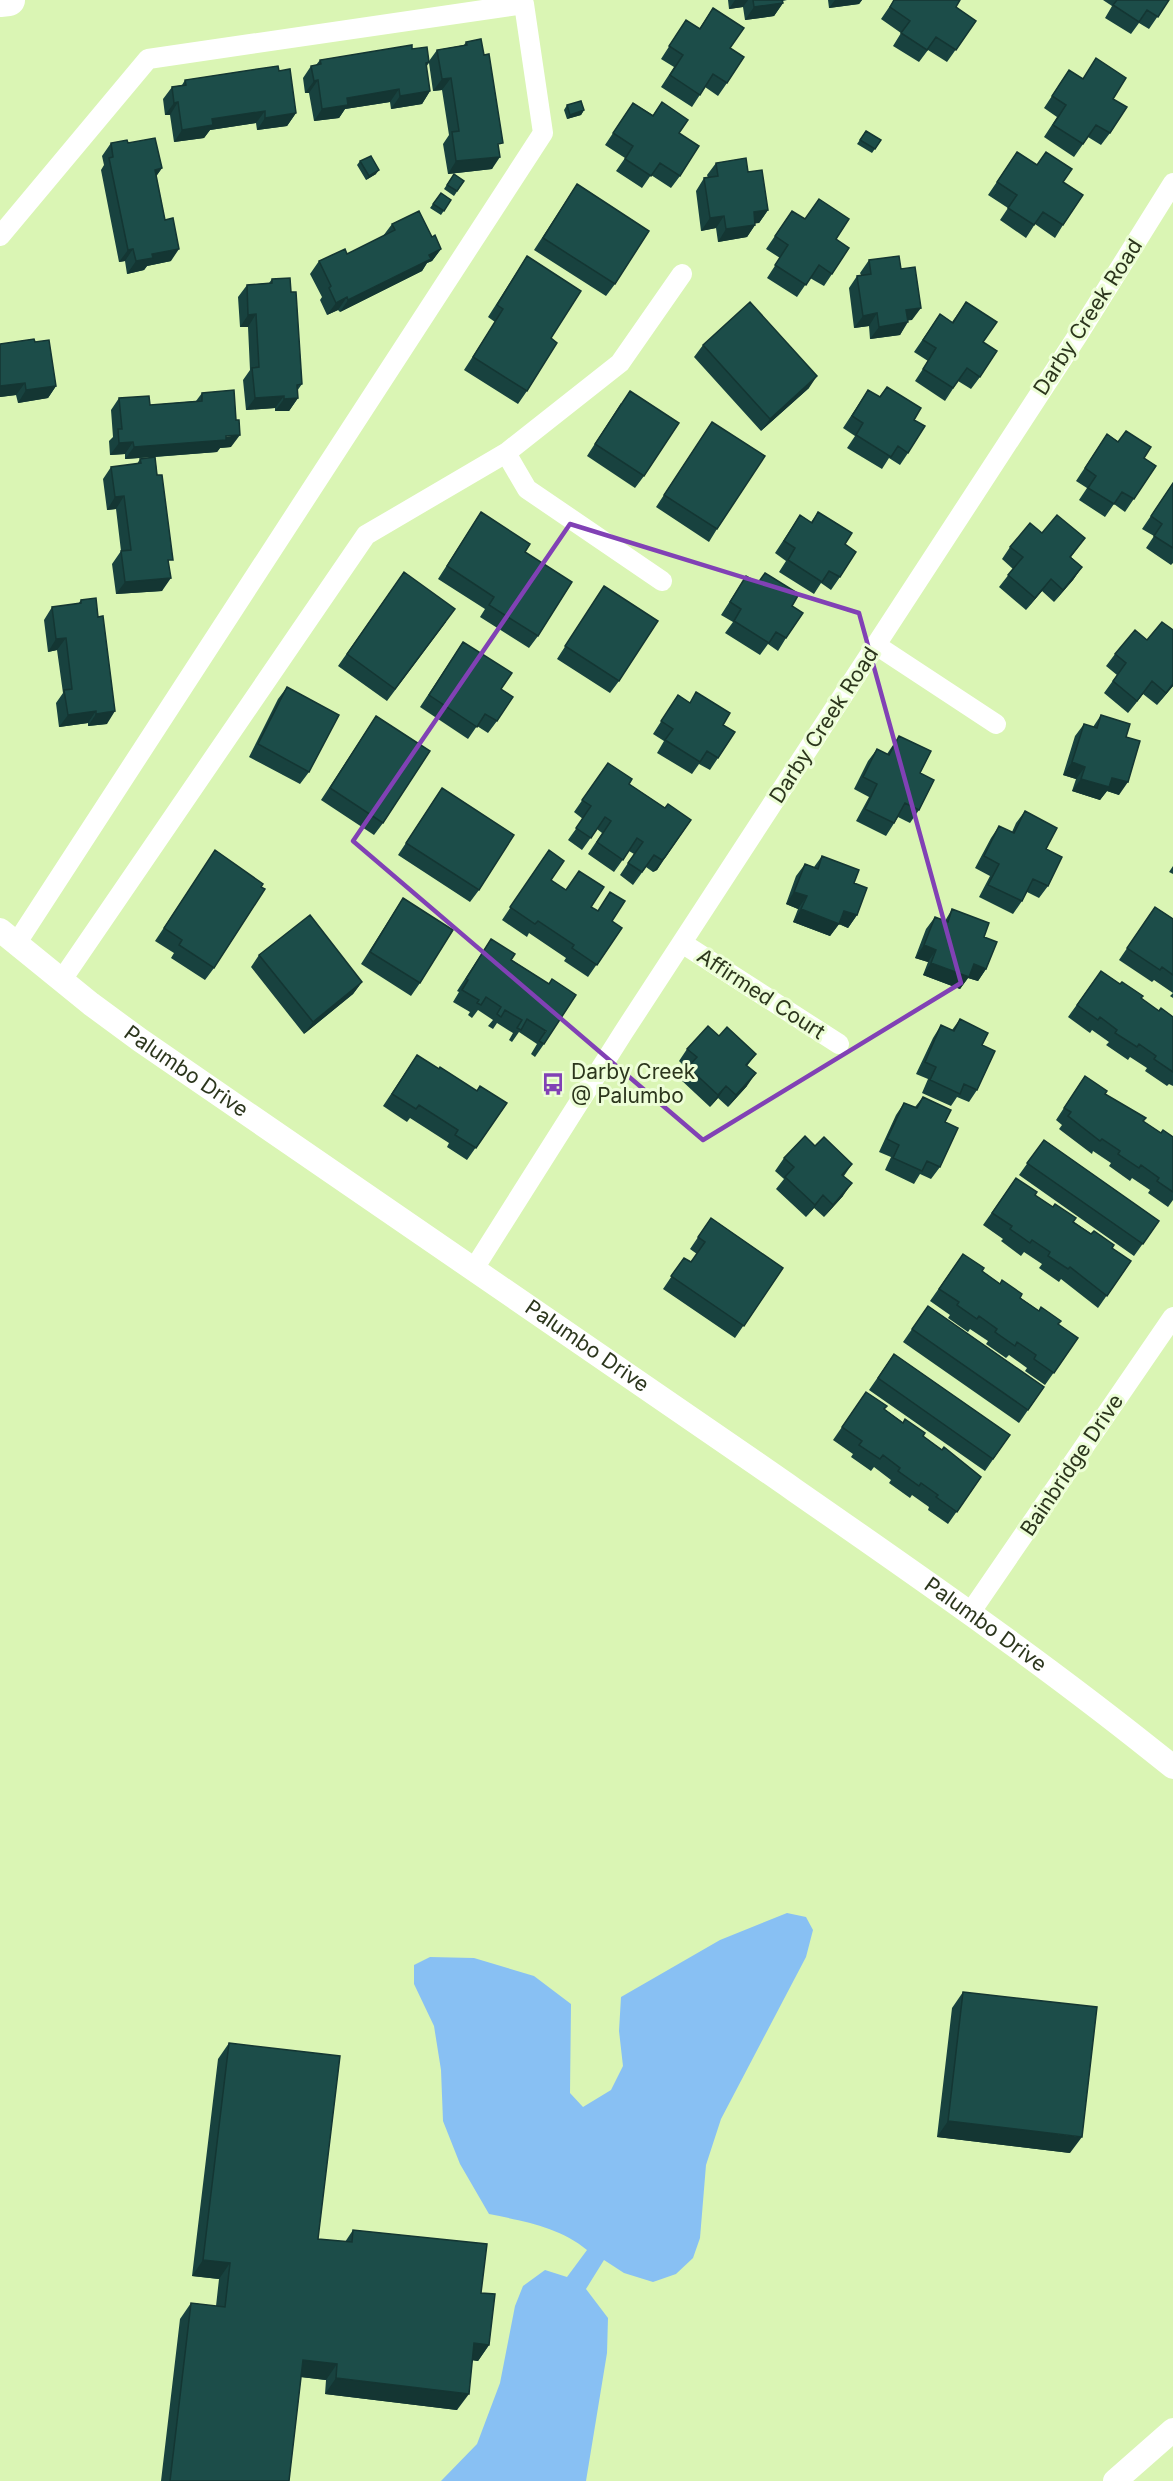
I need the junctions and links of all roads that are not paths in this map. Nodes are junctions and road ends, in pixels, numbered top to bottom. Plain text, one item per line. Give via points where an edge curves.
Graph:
1 (9, 0) edge
2 (0, 1) edge
3 (1173, 183) edge
4 (0, 236) edge
5 (682, 274) dead end
6 (506, 453) junction
7 (663, 581) dead end
8 (876, 645) junction
9 (996, 724) dead end
10 (8, 937) edge
11 (682, 943) junction
12 (62, 981) junction
13 (839, 1044) dead end
14 (475, 1268) junction
15 (1173, 1317) edge
16 (970, 1613) junction
17 (1173, 1767) edge
18 (1173, 2430) edge
19 (1115, 2481) edge

1 - 2 main road
3 - 8 street, Darby Creek Road
4 - 10 street via 148,59 524,4 543,133
5 - 6 street via 620,363
6 - 7 street via 527,489
6 - 12 street via 366,535
8 - 9 street
8 - 11 street, Darby Creek Road
10 - 12 street, Palumbo Drive
11 - 13 street, Affirmed Court
11 - 14 street, Darby Creek Road
12 - 14 street, Palumbo Drive via 140,1040
14 - 16 street, Palumbo Drive
15 - 16 street, Bainbridge Drive
16 - 17 street, Palumbo Drive via 1111,1716
18 - 19 street

